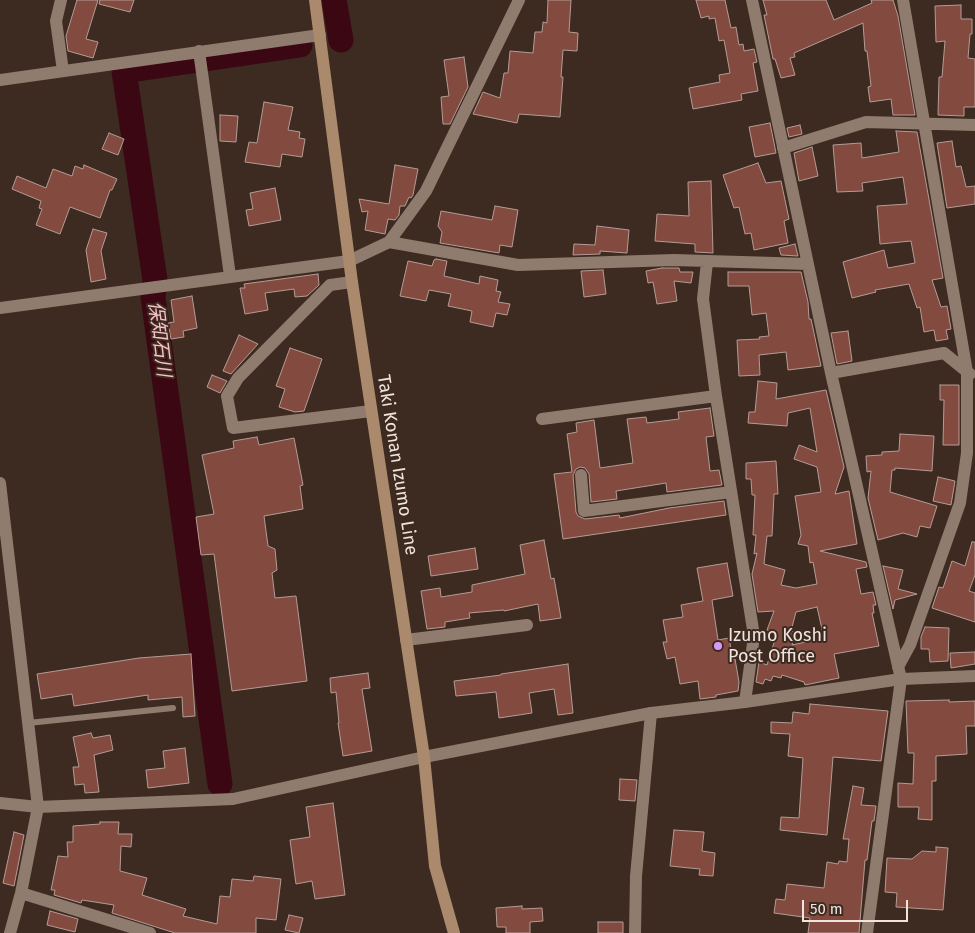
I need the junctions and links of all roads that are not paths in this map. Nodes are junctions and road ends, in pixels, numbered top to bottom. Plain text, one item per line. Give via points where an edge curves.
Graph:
1 (61, 0) edge
2 (315, 0) edge
3 (519, 0) edge
4 (752, 0) edge
5 (903, 0) edge
6 (320, 34) junction
7 (199, 52) junction
8 (63, 71) junction
9 (0, 80) edge
10 (924, 124) junction
11 (975, 124) edge
12 (783, 148) junction
13 (389, 242) junction
14 (349, 261) junction
15 (707, 262) junction
16 (808, 264) junction
17 (230, 276) junction
18 (352, 282) junction
19 (0, 308) edge
20 (831, 372) junction
21 (971, 374) edge
22 (716, 396) junction
23 (371, 411) junction
24 (542, 419) dead end
25 (581, 475) dead end
26 (0, 482) edge
27 (731, 492) junction
28 (526, 625) dead end
29 (406, 640) junction
30 (899, 673) junction
31 (975, 676) edge
32 (745, 702) junction
33 (173, 708) dead end
34 (651, 713) junction
35 (28, 723) junction
36 (424, 757) junction
37 (0, 803) edge
38 (38, 807) junction
39 (21, 893) junction
40 (10, 933) edge
41 (150, 933) edge
42 (454, 933) edge
43 (635, 933) edge
44 (867, 933) edge

1 - 8 street via 56,21
2 - 6 main road, Taki Konan Izumo Line
3 - 13 street via 426,191
4 - 12 street
5 - 10 street
6 - 7 street
6 - 14 main road, Taki Konan Izumo Line
7 - 8 street
7 - 17 street
8 - 9 street
10 - 11 street
10 - 12 street via 866,122
10 - 21 street
12 - 16 street
13 - 14 street
13 - 15 street via 518,265 674,260
14 - 17 street
14 - 18 main road, Taki Konan Izumo Line
15 - 16 street
15 - 22 street via 703,299
16 - 20 street
17 - 19 street
18 - 23 main road, Taki Konan Izumo Line
18 - 23 street via 330,285 238,378 227,396 233,428
20 - 21 street via 944,353
20 - 30 street
21 - 30 street via 967,453 960,504
22 - 24 street
22 - 27 street
23 - 29 main road, Taki Konan Izumo Line
25 - 27 street via 584,511
26 - 35 street
27 - 32 street via 754,636
28 - 29 street
29 - 36 main road, Taki Konan Izumo Line
30 - 31 street
30 - 32 street
30 - 44 street
32 - 34 street
33 - 35 lane
34 - 36 street
34 - 43 street via 636,876
35 - 38 street
36 - 38 street via 233,799
36 - 42 main road, Taki Konan Izumo Line via 435,866
37 - 38 street
38 - 39 street
39 - 40 street
39 - 41 street

